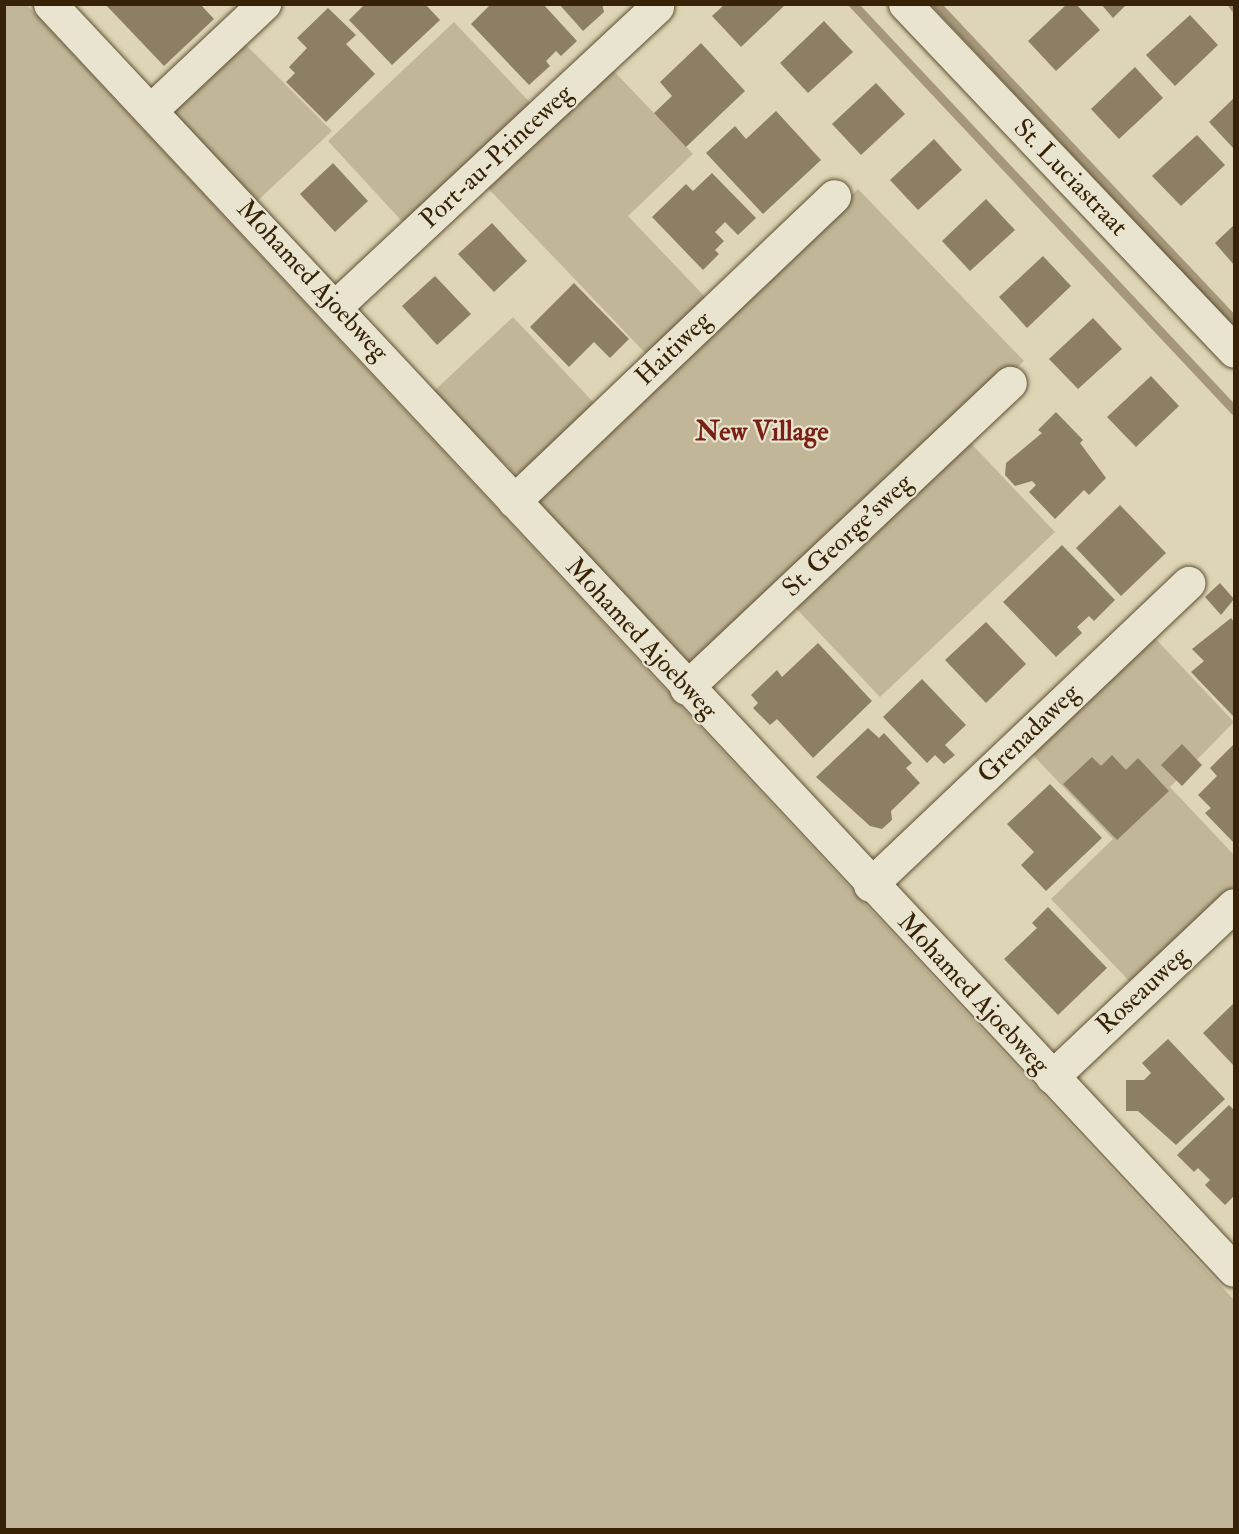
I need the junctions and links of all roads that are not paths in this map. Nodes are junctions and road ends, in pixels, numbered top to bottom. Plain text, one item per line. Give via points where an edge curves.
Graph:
1 (50, 4) edge
2 (264, 4) edge
3 (905, 4) edge
4 (657, 7) dead end
5 (152, 109) junction
6 (834, 196) dead end
7 (336, 306) junction
8 (1234, 351) edge
9 (1010, 383) dead end
10 (514, 501) junction
11 (1188, 583) dead end
12 (686, 688) junction
13 (870, 885) junction
14 (1234, 905) edge
15 (1052, 1077) junction
16 (1234, 1270) edge

1 - 5 street, Mohamed Ajoebweg
2 - 5 street
3 - 8 street, St. Luciastraat
4 - 7 street, Port-au-Princeweg
5 - 7 street, Mohamed Ajoebweg
6 - 10 street, Haitiweg
7 - 10 street, Mohamed Ajoebweg
9 - 12 street, St. George'sweg
10 - 12 street, Mohamed Ajoebweg
11 - 13 street, Grenadaweg
12 - 13 street, Mohamed Ajoebweg
13 - 15 street, Mohamed Ajoebweg
14 - 15 street, Roseauweg
15 - 16 street, Mohamed Ajoebweg

